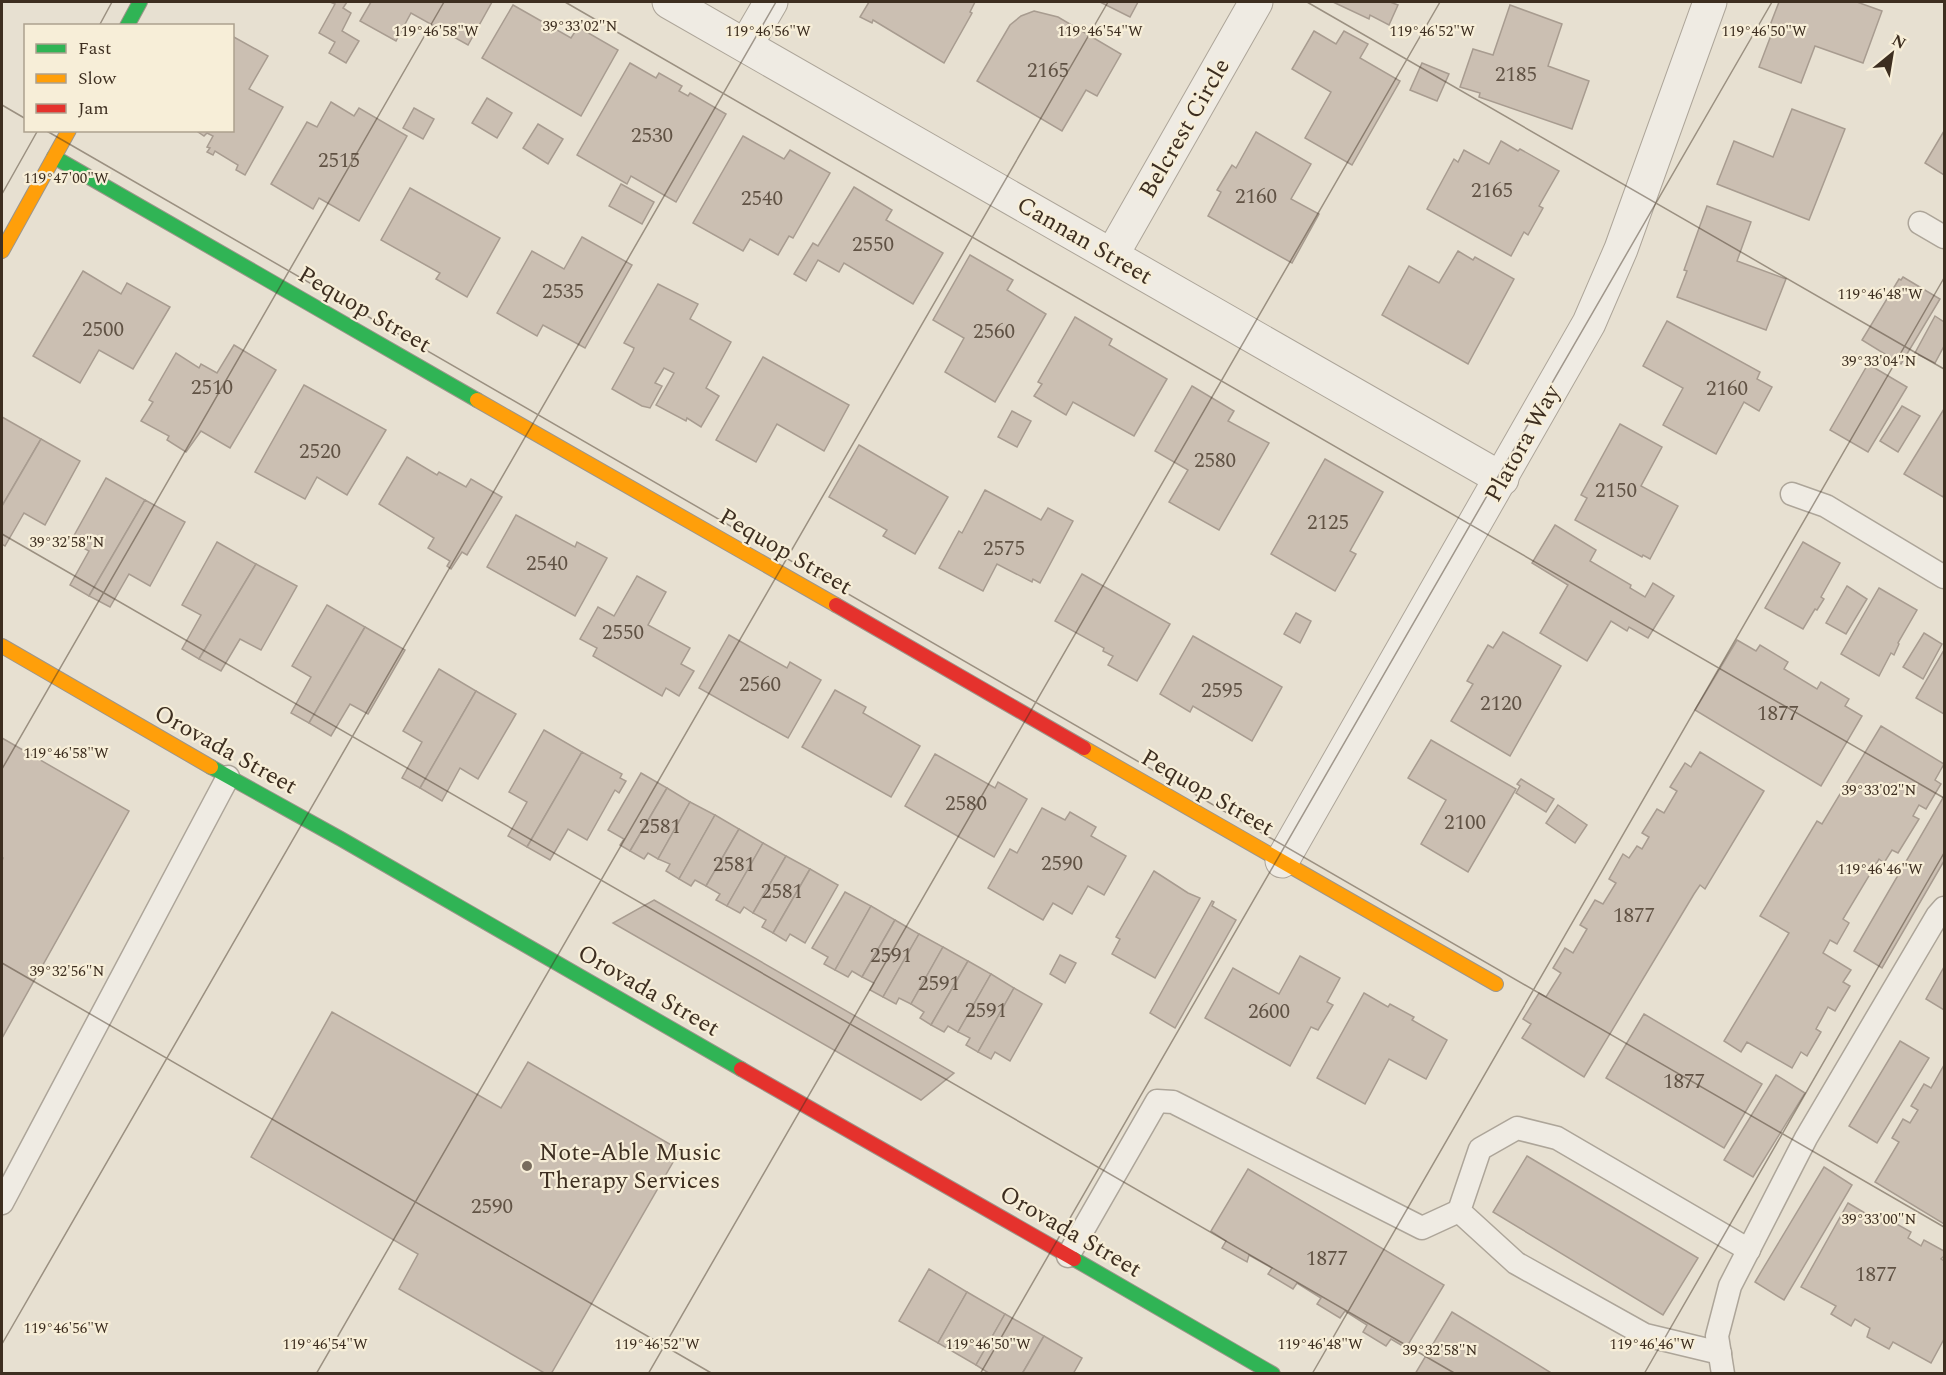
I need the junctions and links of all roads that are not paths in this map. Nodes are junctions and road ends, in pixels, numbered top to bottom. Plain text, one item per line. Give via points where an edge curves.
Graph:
1 (140, 2) edge
2 (669, 2) edge
3 (771, 2) edge
4 (1256, 2) edge
5 (1710, 2) edge
6 (128, 24) edge
7 (746, 45) junction
8 (68, 132) edge
9 (54, 157) junction
10 (1920, 223) dead end
11 (1944, 237) edge
12 (2, 251) edge
13 (1112, 255) junction
14 (1502, 479) junction
15 (1792, 494) dead end
16 (1944, 577) edge
17 (2, 646) edge
18 (228, 777) junction
19 (1282, 861) junction
20 (1944, 908) edge
21 (1496, 984) dead end
22 (2, 1203) edge
23 (1459, 1211) junction
24 (1749, 1250) junction
25 (1068, 1256) junction
26 (1721, 1364) edge
27 (1273, 1374) edge

1 - 6 street
2 - 7 street, Cannan Street
3 - 7 street
4 - 13 street, Belcrest Circle
5 - 14 street, Platora Way via 1621,249 1590,323
7 - 13 street, Cannan Street
8 - 9 street
9 - 12 street
9 - 19 street, Pequop Street
10 - 11 lane
13 - 14 street, Cannan Street
14 - 19 street, Platora Way
15 - 16 lane via 1826,506
17 - 18 street, Orovada Street
18 - 22 lane
18 - 25 street, Orovada Street
19 - 21 street, Pequop Street
20 - 24 lane via 1806,1138
23 - 24 lane via 1480,1149 1516,1128 1557,1138
23 - 25 lane via 1422,1228 1173,1102 1157,1101
23 - 26 lane via 1516,1263 1645,1335
24 - 26 lane via 1730,1286 1717,1336
25 - 27 street, Orovada Street

